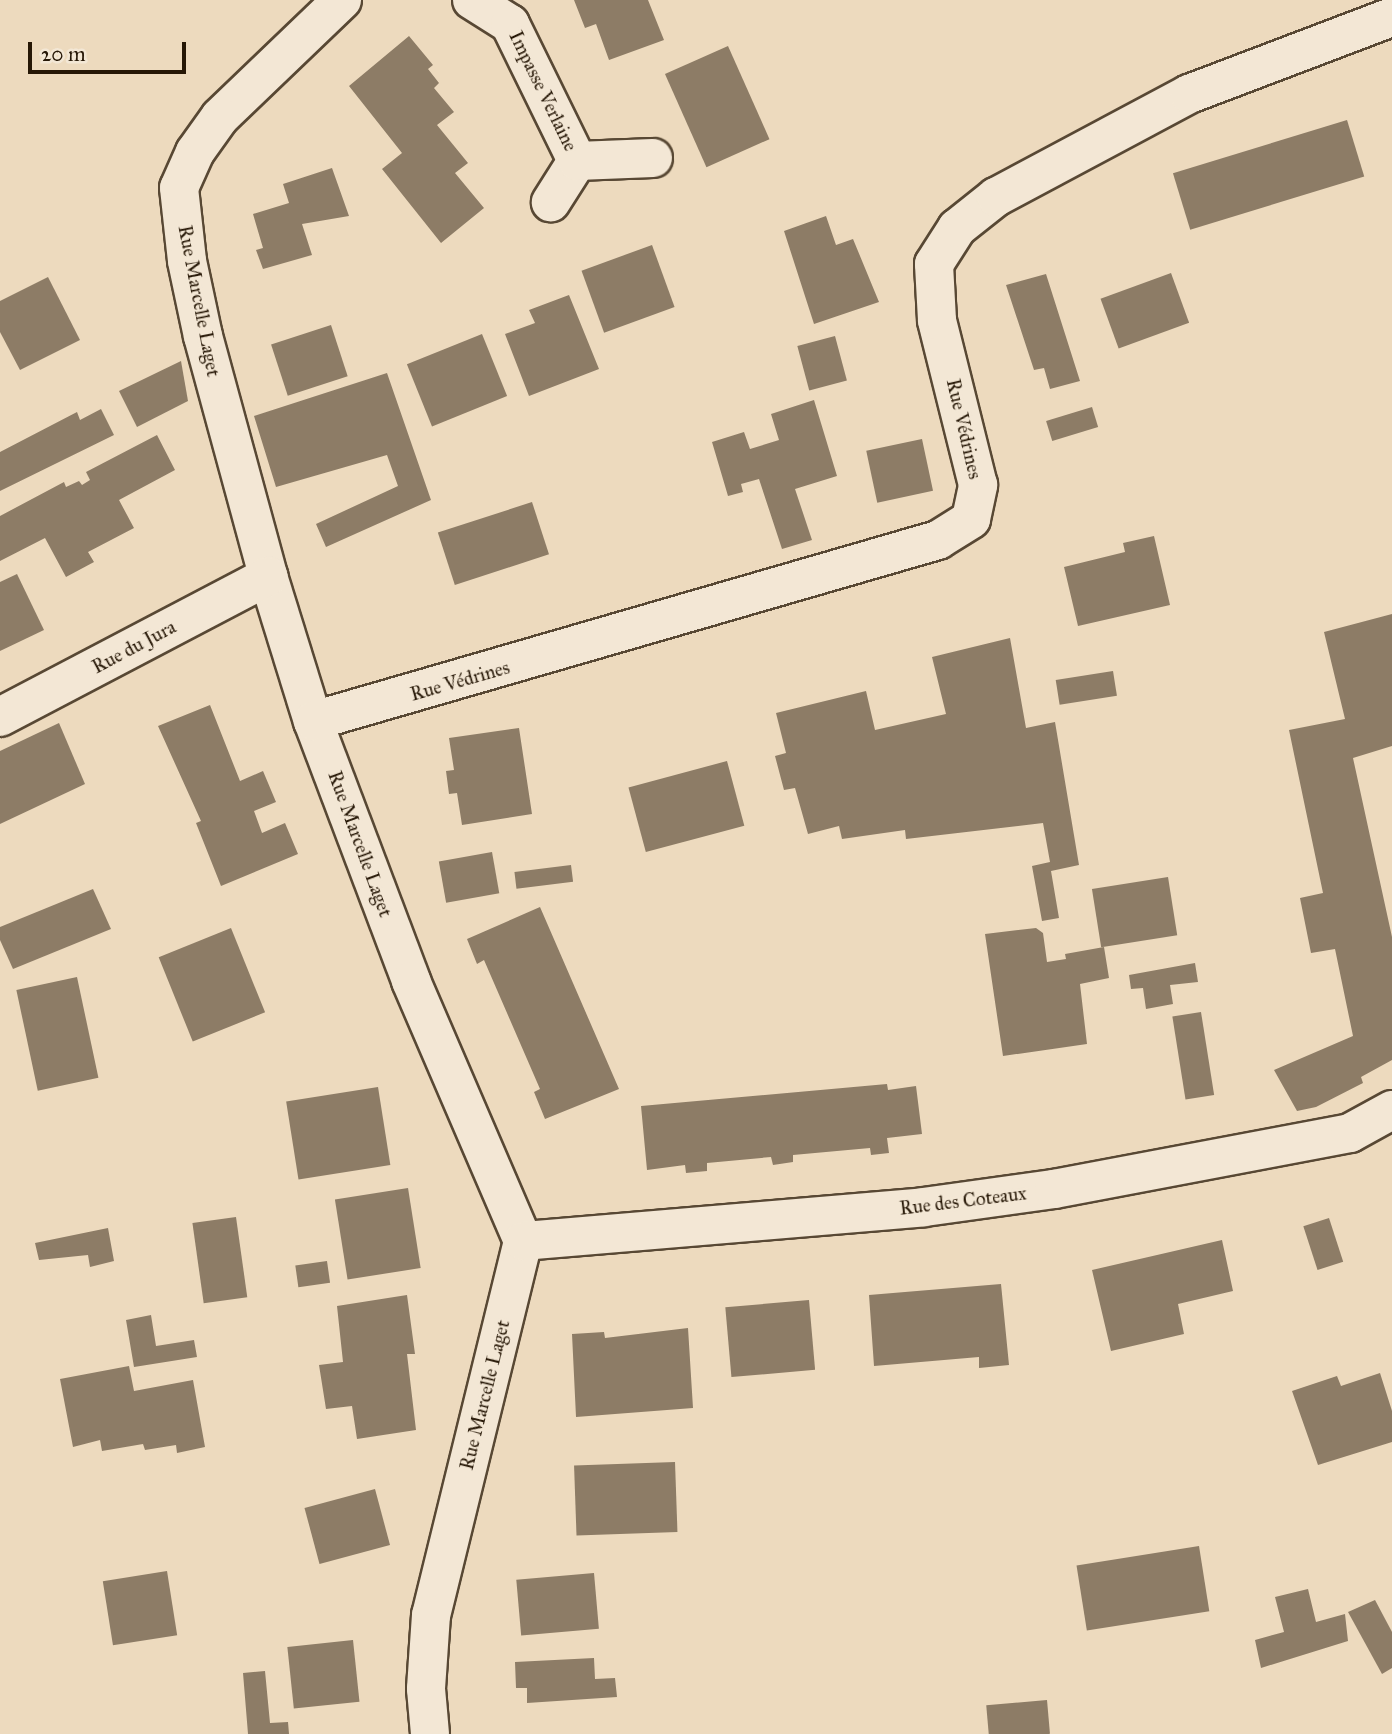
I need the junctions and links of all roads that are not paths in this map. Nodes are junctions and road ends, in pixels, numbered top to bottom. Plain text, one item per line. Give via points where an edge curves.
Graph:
1 (342, 0) edge
2 (471, 0) edge
3 (1392, 17) edge
4 (653, 158) dead end
5 (577, 161) junction
6 (551, 202) dead end
7 (268, 576) junction
8 (0, 717) edge
9 (313, 721) junction
10 (1392, 1110) edge
11 (523, 1241) junction
12 (430, 1734) edge

1 - 7 street, Rue Marcelle Laget via 220,117 195,152 179,188 187,261 203,336
2 - 5 street, Impasse Verlaine via 510,24
3 - 9 street, Rue Védrines via 1189,94 996,197 957,228 934,264 937,320 978,485 971,519 938,540
4 - 5 street, Impasse Verlaine
5 - 6 street, Impasse Verlaine
7 - 8 street, Rue du Jura
7 - 9 street, Rue Marcelle Laget
9 - 11 street, Rue Marcelle Laget via 411,981
10 - 11 street, Rue des Coteaux via 1350,1133 1054,1189 924,1207
11 - 12 street, Rue Marcelle Laget via 431,1615 426,1689

